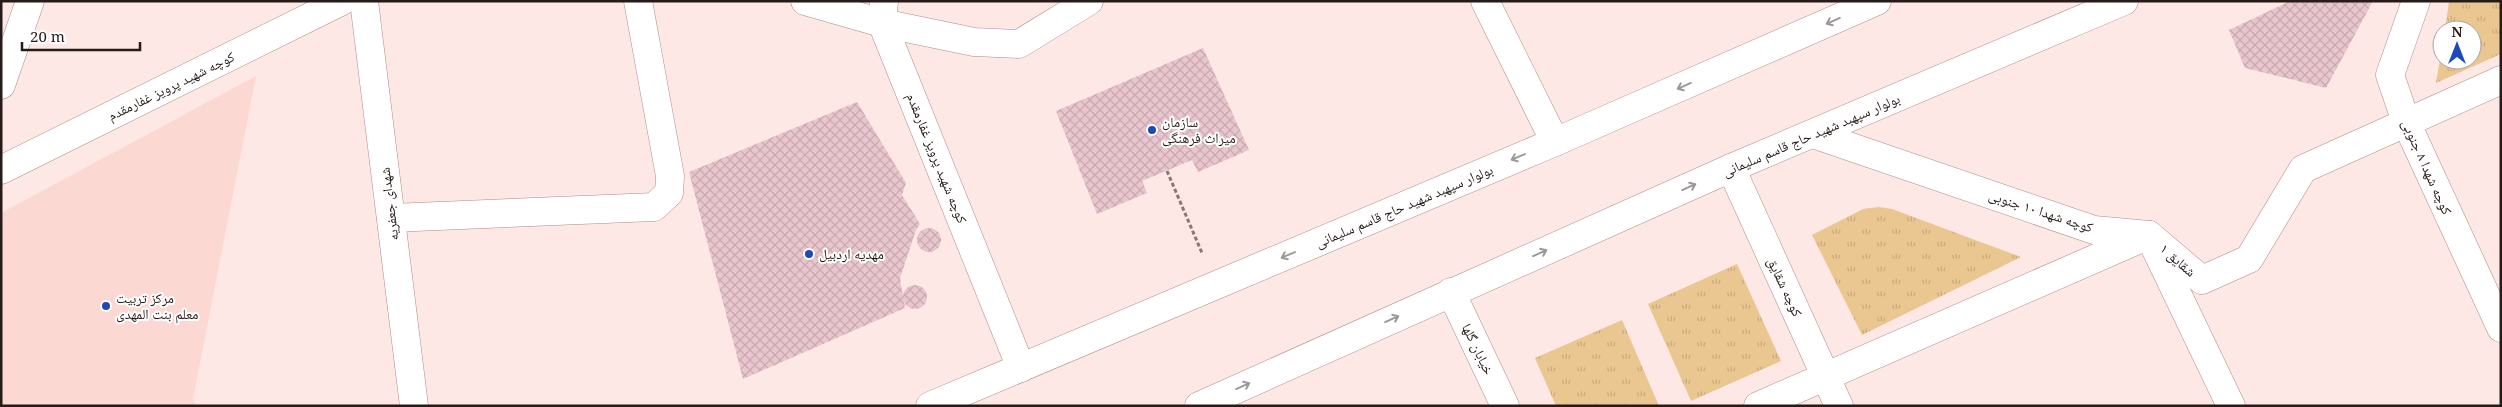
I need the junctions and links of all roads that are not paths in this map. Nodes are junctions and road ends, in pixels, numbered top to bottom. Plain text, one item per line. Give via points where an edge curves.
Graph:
1 (30, 1) edge
2 (342, 1) edge
3 (364, 1) edge
4 (638, 1) edge
5 (805, 1) edge
6 (1089, 1) edge
7 (1485, 1) edge
8 (2124, 1) edge
9 (2416, 1) edge
10 (1869, 3) edge
11 (883, 12) edge
12 (2501, 80) edge
13 (1, 85) edge
14 (2406, 122) junction
15 (1813, 134) junction
16 (1554, 142) junction
17 (1731, 168) junction
18 (1, 170) edge
19 (391, 218) junction
20 (2149, 235) junction
21 (1451, 292) junction
22 (2501, 328) edge
23 (1021, 368) junction
24 (1826, 377) junction
25 (414, 406) edge
26 (930, 406) edge
27 (1199, 406) edge
28 (1505, 406) edge
29 (1758, 406) edge
30 (1839, 406) edge
31 (2231, 406) edge

1 - 13 street
2 - 18 street, کوچه شهید پرویز غفارمقدم
3 - 19 street, شهدای جعفریه
4 - 19 street via 670,176 669,193 654,207
5 - 11 street
6 - 11 street via 1019,44 974,42
7 - 16 street
8 - 15 street, بولوار سپهبد شهید حاج قاسم سلیمانی
9 - 14 street, کوچه شهدا ۸ جنوبی via 2390,75
10 -> 16 street, بولوار سپهبد شهید حاج قاسم سلیمانی
11 - 23 street, کوچه شهید پرویز غفارمقدم
12 - 14 street, شقایق ۱
14 - 20 street, شقایق ۱ via 2303,169 2249,259 2202,280
14 - 22 street, کوچه شهدا ۸ جنوبی
15 - 17 street, بولوار سپهبد شهید حاج قاسم سلیمانی
15 - 20 street, کوچه شهدا ۱۰ جنوبی via 2094,230
16 -> 23 street, بولوار سپهبد شهید حاج قاسم سلیمانی
21 -> 17 street, بولوار سپهبد شهید حاج قاسم سلیمانی
17 - 24 street, کوچه شقایق
19 - 25 street, شهدای جعفریه
20 - 24 street, شقایق ۱
20 - 31 street
27 -> 21 street, بولوار سپهبد شهید حاج قاسم سلیمانی
21 - 28 street, خیابان گلها
23 - 26 street, بولوار سپهبد شهید حاج قاسم سلیمانی
24 - 29 street, شقایق ۱
24 - 30 street, کوچه شقایق

